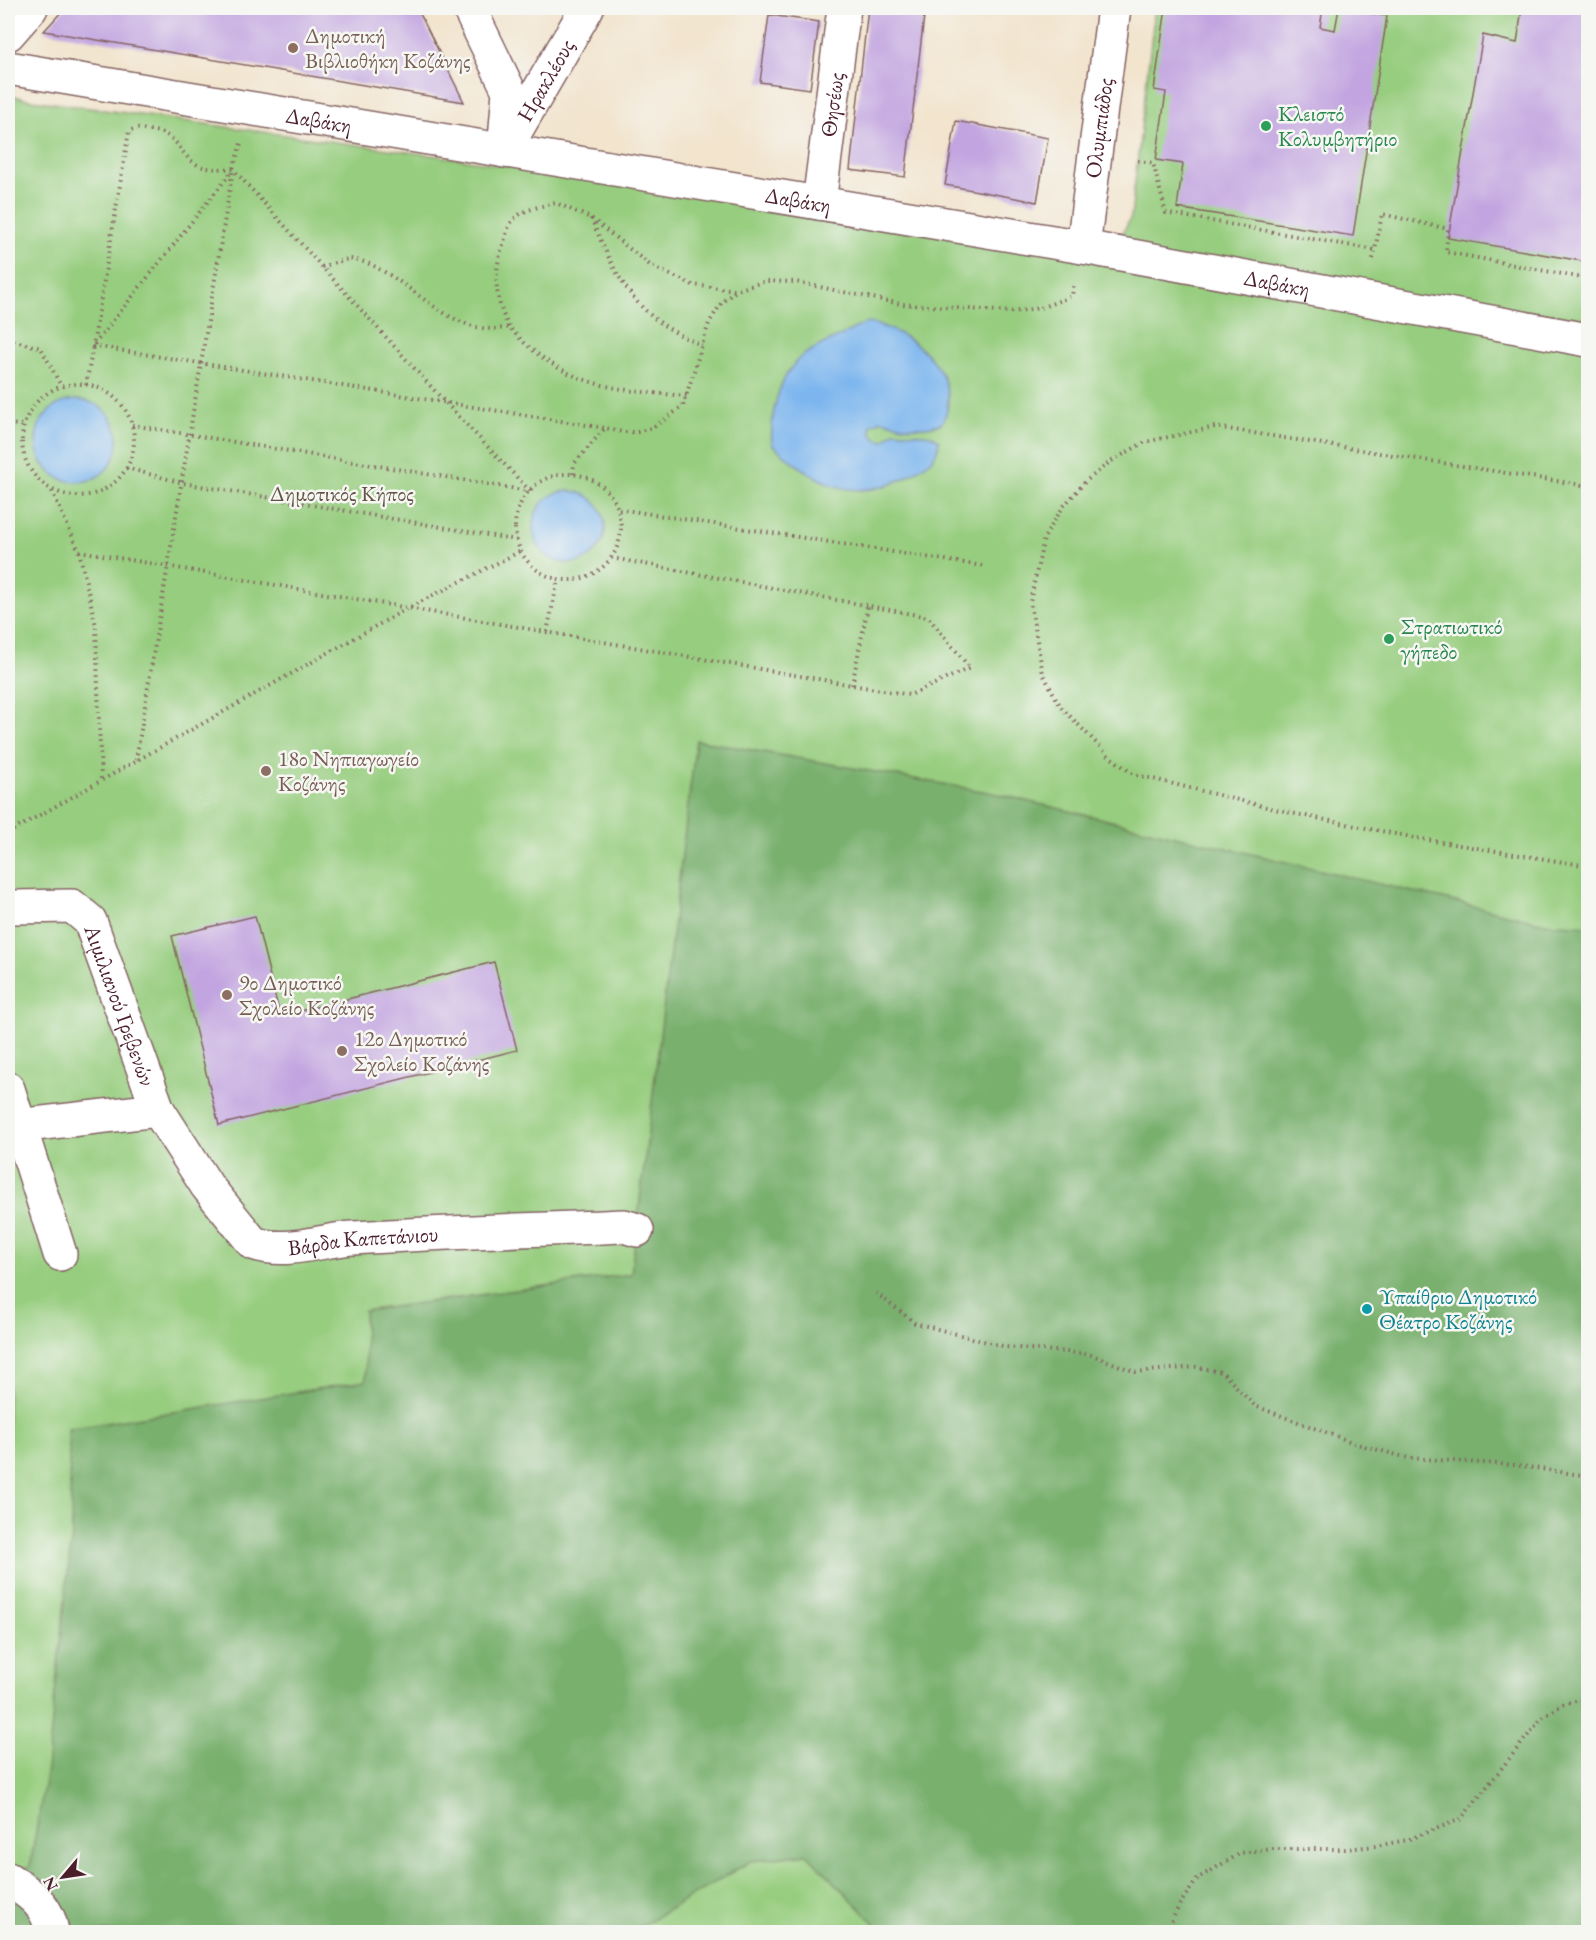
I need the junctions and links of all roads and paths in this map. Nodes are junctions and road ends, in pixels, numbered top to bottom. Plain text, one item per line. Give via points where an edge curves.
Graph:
1 (30, 8) edge
2 (469, 8) edge
3 (587, 8) edge
4 (844, 8) edge
5 (1114, 8) edge
6 (8, 34) edge
7 (8, 68) edge
8 (504, 151) junction
9 (239, 152) dead end
10 (1138, 161) dead end
11 (233, 169) junction
12 (819, 203) junction
13 (591, 218) junction
14 (1083, 247) junction
15 (1375, 250) junction
16 (1373, 259) dead end
17 (322, 267) junction
18 (1588, 279) edge
19 (1074, 282) dead end
20 (737, 290) junction
21 (509, 327) junction
22 (8, 339) edge
23 (1588, 340) edge
24 (702, 345) junction
25 (93, 346) junction
26 (201, 363) junction
27 (86, 385) junction
28 (61, 386) junction
29 (688, 396) junction
30 (444, 400) junction
31 (8, 424) edge
32 (23, 425) junction
33 (132, 425) junction
34 (605, 428) junction
35 (190, 435) junction
36 (126, 468) junction
37 (573, 474) junction
38 (183, 483) junction
39 (1588, 486) edge
40 (52, 490) junction
41 (530, 491) junction
42 (619, 509) junction
43 (517, 540) junction
44 (79, 551) junction
45 (521, 551) junction
46 (612, 558) junction
47 (983, 566) dead end
48 (168, 567) junction
49 (558, 579) junction
50 (868, 606) junction
51 (408, 608) junction
52 (547, 632) junction
53 (852, 685) junction
54 (136, 760) junction
55 (100, 782) junction
56 (8, 833) edge
57 (1588, 866) edge
58 (10, 909) edge
59 (8, 1089) edge
60 (158, 1110) junction
61 (14, 1127) edge
62 (637, 1230) dead end
63 (60, 1254) dead end
64 (876, 1293) dead end
65 (1588, 1476) edge
66 (1588, 1698) edge
67 (20, 1887) edge
68 (52, 1932) edge
69 (1166, 1932) edge

1 - 6 street
2 - 8 street via 509,91
3 - 8 street, Ηρακλέους
4 - 12 street, Θησέως
5 - 14 street, Ολυμπιάδος
7 - 8 street, Δαβάκη
8 - 12 street, Δαβάκη
9 - 11 path
10 - 15 path via 1153,163 1166,213
11 - 17 path
11 - 25 path
11 - 25 path via 200,166 171,136 160,131 129,131
11 - 26 path
12 - 14 street, Δαβάκη
13 - 20 path via 663,273 693,285
13 - 21 path via 556,203 536,208 513,221 496,275 501,312
13 - 24 path via 621,282 646,314
14 - 23 street, Δαβάκη
15 - 16 path
15 - 18 path via 1382,214 1448,229 1446,252
17 - 21 path via 349,259 371,264 456,320 488,330
17 - 30 path
19 - 20 path via 1072,296 1055,304 1011,312 901,304 796,282 766,281
20 - 24 path via 722,302
21 - 29 path via 572,377 640,394
22 - 28 path via 41,348
24 - 29 path
25 - 26 path
25 - 27 path
26 - 30 path
26 - 35 path
27 - 28 path
27 - 33 path via 107,392 118,401
28 - 32 path via 45,394 31,408
29 - 34 path via 683,406 654,427 637,432
30 - 34 path
30 - 41 path
31 - 32 path
32 - 40 path via 26,463 37,479
33 - 35 path
33 - 36 path via 134,439
34 - 37 path via 574,464
35 - 38 path
35 - 41 path
36 - 38 path
36 - 40 path via 103,491 87,496
37 - 41 path via 543,480
37 - 42 path via 601,485
38 - 43 path
38 - 48 path
39 - 57 path via 1215,427 1185,432 1145,442 1086,481 1063,507 1044,538 1030,602 1043,674 1061,707 1109,756 1133,774 1291,813
40 - 44 path
41 - 43 path via 517,513
42 - 46 path via 620,543
42 - 47 path
43 - 45 path
44 - 48 path
44 - 55 path via 96,626
45 - 49 path via 536,569
45 - 51 path
46 - 49 path via 588,577
46 - 50 path
48 - 51 path
48 - 54 path
49 - 52 path
50 - 53 path
50 - 53 path via 928,616 970,668 910,696
51 - 52 path
51 - 54 path
52 - 53 path
54 - 55 path
55 - 56 path
58 - 60 street, Αιμιλιανού Γρεβενών via 72,906 90,921
59 - 61 street
60 - 61 street
60 - 62 street, Βάρδα Καπετάνιου via 234,1222 253,1243 265,1247 288,1248 362,1237 624,1226
61 - 63 street
64 - 65 path via 915,1323 1006,1347 1089,1354 1136,1372 1196,1367 1222,1372 1255,1406 1357,1444 1408,1458 1514,1465
66 - 69 path via 1563,1704 1541,1719 1461,1819 1407,1840 1376,1846 1241,1853 1198,1878
67 - 68 street via 51,1922

